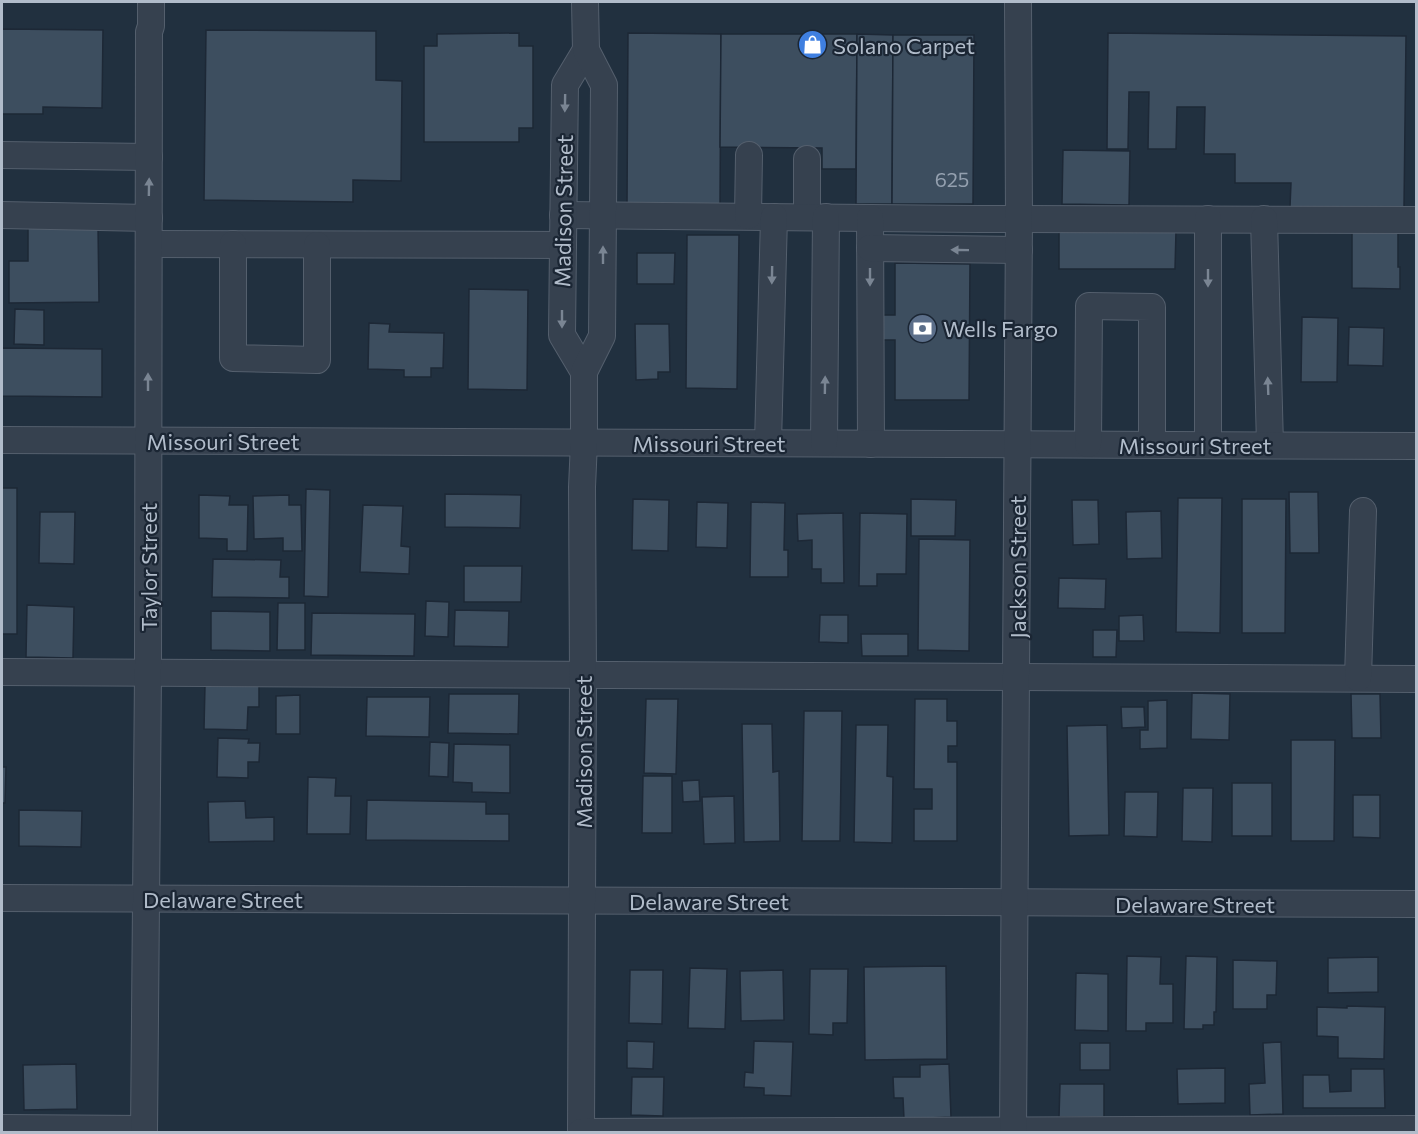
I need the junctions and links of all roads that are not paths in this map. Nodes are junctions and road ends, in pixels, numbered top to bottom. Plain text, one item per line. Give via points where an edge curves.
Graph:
1 (151, 2) edge
2 (585, 2) edge
3 (1018, 2) edge
4 (586, 50) junction
5 (2, 155) edge
6 (749, 155) dead end
7 (149, 157) junction
8 (807, 159) dead end
9 (2, 215) edge
10 (563, 215) junction
11 (603, 215) junction
12 (748, 216) junction
13 (774, 217) junction
14 (817, 217) junction
15 (149, 218) junction
16 (870, 218) junction
17 (1019, 219) junction
18 (1208, 219) junction
19 (1264, 219) junction
20 (1416, 220) edge
21 (149, 244) junction
22 (233, 244) junction
23 (316, 245) junction
24 (563, 245) junction
25 (870, 248) junction
26 (1019, 250) junction
27 (584, 372) junction
28 (2, 440) edge
29 (147, 440) junction
30 (584, 442) junction
31 (768, 443) junction
32 (824, 443) junction
33 (871, 444) junction
34 (1018, 444) junction
35 (1088, 444) junction
36 (1152, 444) junction
37 (1208, 445) junction
38 (1270, 445) junction
39 (1416, 446) edge
40 (1363, 511) dead end
41 (2, 672) edge
42 (148, 673) junction
43 (584, 675) junction
44 (1016, 677) junction
45 (1358, 678) junction
46 (1416, 679) edge
47 (2, 898) edge
48 (146, 898) junction
49 (582, 901) junction
50 (1014, 903) junction
51 (1416, 904) edge
52 (2, 1128) edge
53 (1416, 1129) edge
54 (144, 1131) edge
55 (581, 1132) edge
56 (1013, 1132) edge

1 - 7 street, Taylor Street
2 - 4 street, Madison Street
3 - 17 street, Jackson Street
4 -> 10 street, Madison Street via 565,85
4 - 11 street, Madison Street via 604,85
5 - 7 street
6 - 12 street
15 -> 7 street, Taylor Street
8 - 14 street
9 - 15 street
10 - 11 street
10 - 24 street, Madison Street
11 - 12 street
27 -> 11 street, Madison Street via 602,336
12 - 13 street
13 - 14 street
13 -> 31 street
14 - 16 street
32 -> 14 street
15 - 21 street, Taylor Street
16 - 17 street
16 - 25 street
17 - 18 street
17 - 26 street, Jackson Street
18 - 19 street
18 -> 37 street
19 - 20 street
38 -> 19 street
21 - 22 street
29 -> 21 street, Taylor Street
22 - 23 street
22 - 23 street via 233,358 317,360
23 - 24 street
24 -> 27 street, Madison Street via 562,335
26 -> 25 street
25 -> 33 street
26 - 34 street, Jackson Street
27 - 30 street, Madison Street
28 - 29 street, Missouri Street
29 - 30 street, Missouri Street
29 - 42 street, Taylor Street
30 - 31 street, Missouri Street
30 - 43 street, Madison Street
31 - 32 street, Missouri Street
32 - 33 street, Missouri Street
33 - 34 street, Missouri Street
34 - 35 street, Missouri Street
34 - 44 street, Jackson Street
35 - 36 street, Missouri Street
35 - 36 street via 1089,306 1152,307
36 - 37 street, Missouri Street
37 - 38 street, Missouri Street
38 - 39 street, Missouri Street
40 - 45 street
41 - 42 street
42 - 43 street
42 - 48 street, Taylor Street
43 - 44 street
43 - 49 street, Madison Street
44 - 45 street
44 - 50 street, Jackson Street
45 - 46 street
47 - 48 street, Delaware Street
48 - 49 street, Delaware Street
48 - 54 street, Taylor Street
49 - 50 street, Delaware Street
49 - 55 street, Madison Street
50 - 51 street, Delaware Street
50 - 56 street, Jackson Street
52 - 54 street
53 - 56 street
55 - 56 street

